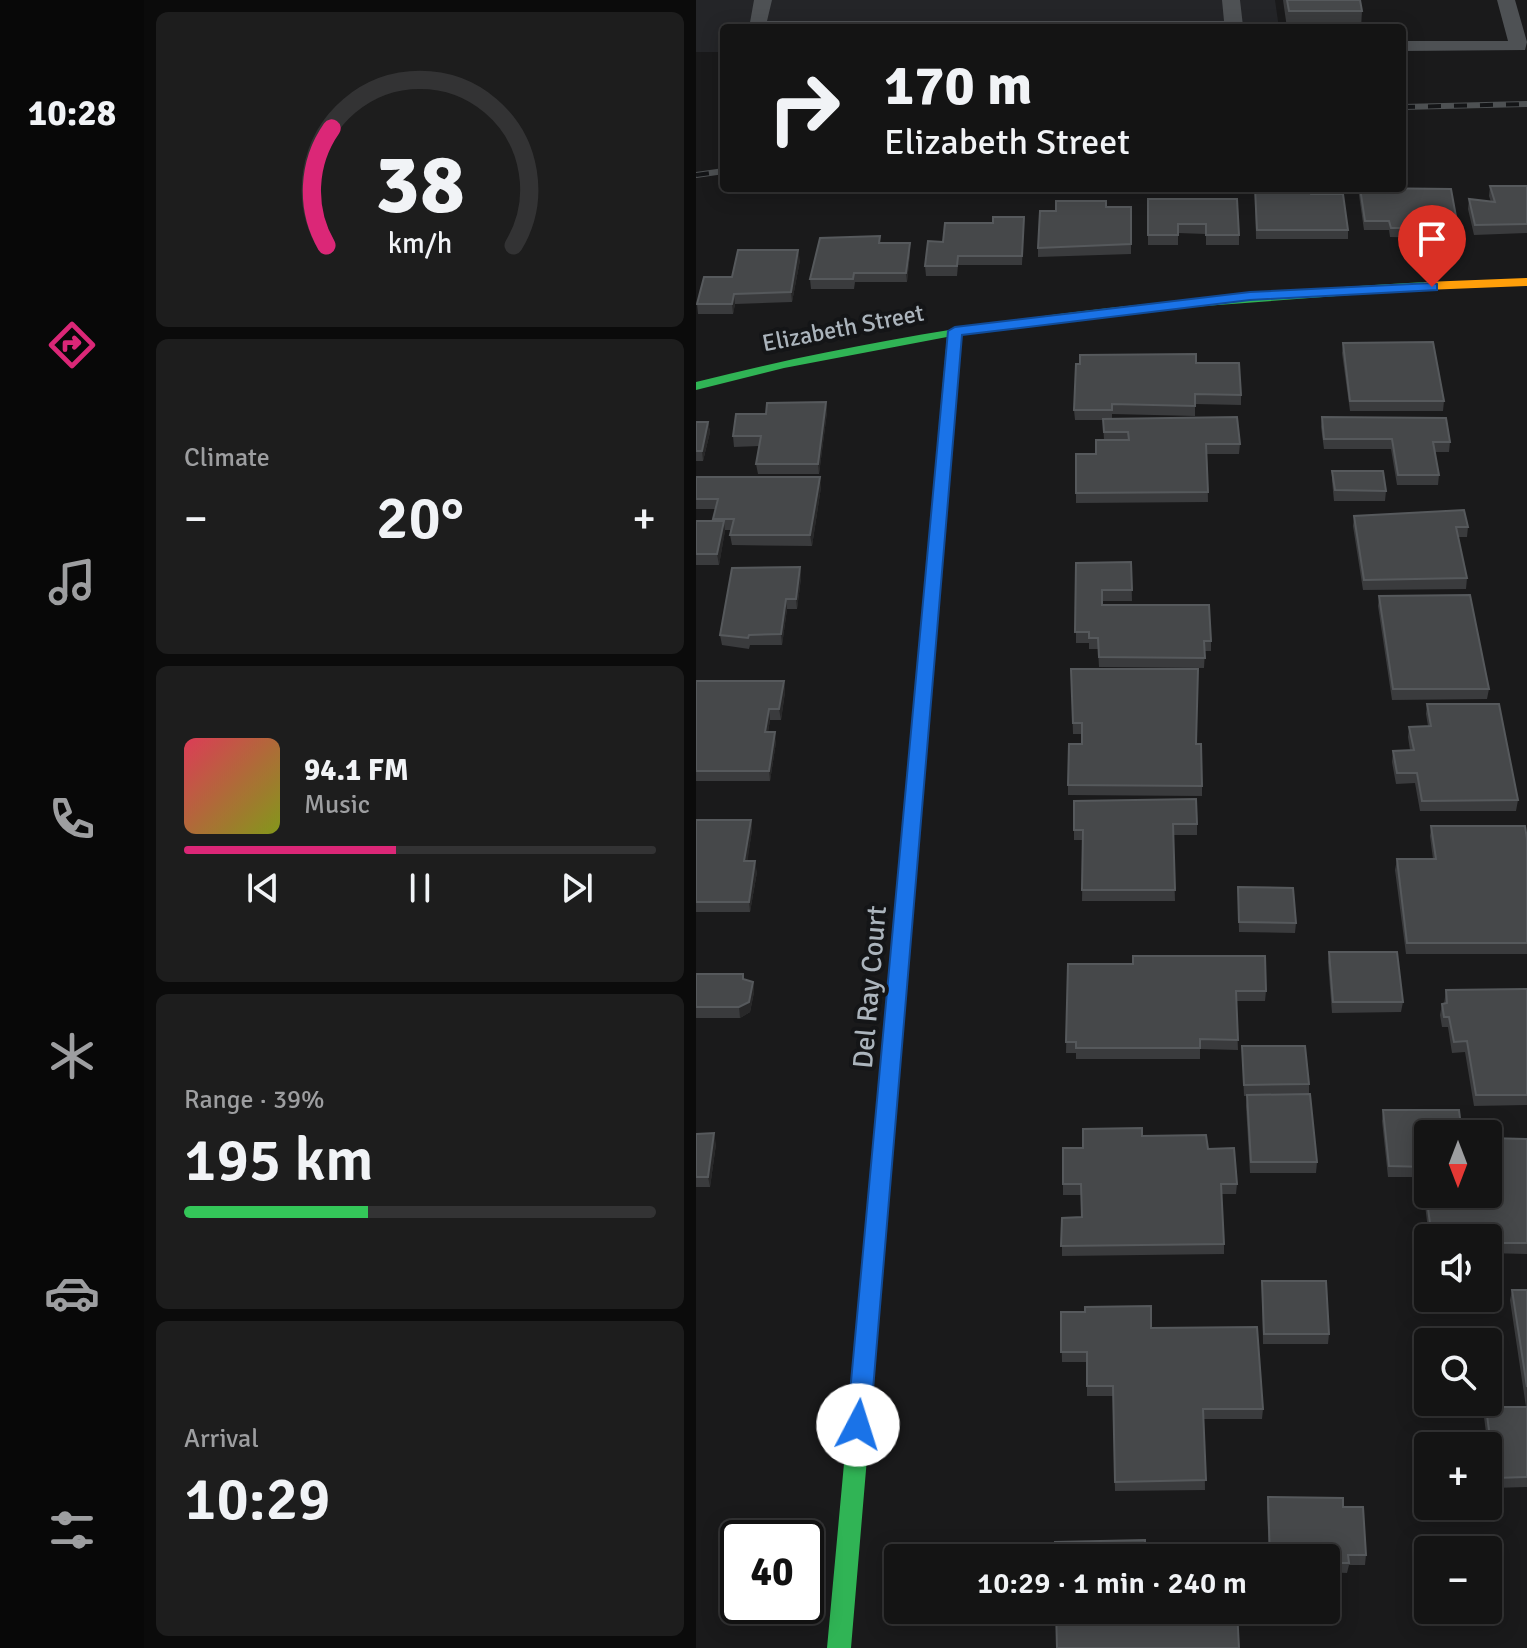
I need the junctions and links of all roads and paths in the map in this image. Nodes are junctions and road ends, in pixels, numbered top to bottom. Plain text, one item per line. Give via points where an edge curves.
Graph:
1 (763, 0) edge
2 (1231, 0) edge
3 (1506, 0) edge
4 (1005, 20) edge
5 (757, 24) edge
6 (840, 24) edge
7 (1158, 24) edge
8 (1234, 24) edge
9 (1406, 46) edge
10 (1527, 282) edge
11 (955, 331) junction
12 (696, 386) edge
13 (839, 1648) edge

1 - 5 lane
2 - 8 lane
3 - 9 lane via 1519,46
4 - 6 lane
4 - 7 lane
10 - 11 street, Elizabeth Street via 1250,296
11 - 12 street, Elizabeth Street via 749,370
11 - 13 street, Del Ray Court

